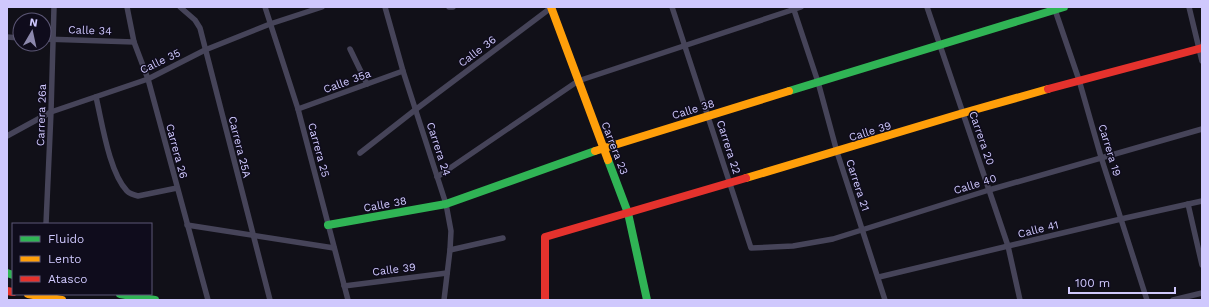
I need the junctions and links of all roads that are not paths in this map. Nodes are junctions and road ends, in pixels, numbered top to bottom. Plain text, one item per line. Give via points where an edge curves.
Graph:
1 (54, 7) edge
2 (126, 7) edge
3 (266, 7) edge
4 (322, 7) edge
5 (385, 7) edge
6 (449, 7) edge
7 (453, 7) edge
8 (552, 7) edge
9 (672, 7) edge
10 (801, 7) edge
11 (927, 7) edge
12 (1064, 7) edge
13 (1189, 7) edge
14 (184, 8) edge
15 (793, 8) edge
16 (1054, 8) edge
17 (270, 24) junction
18 (54, 39) junction
19 (134, 42) junction
20 (685, 45) junction
21 (939, 45) junction
22 (1200, 48) edge
23 (350, 49) dead end
24 (205, 50) junction
25 (1202, 62) edge
26 (403, 71) junction
27 (148, 79) junction
28 (1079, 80) junction
29 (578, 81) junction
30 (818, 82) junction
31 (367, 84) junction
32 (96, 97) junction
33 (298, 109) junction
34 (415, 110) junction
35 (51, 112) junction
36 (963, 113) junction
37 (708, 115) junction
38 (1202, 129) edge
39 (7, 136) edge
40 (602, 148) junction
41 (837, 152) junction
42 (360, 153) dead end
43 (1101, 157) junction
44 (436, 176) junction
45 (731, 183) junction
46 (177, 188) junction
47 (989, 190) junction
48 (1202, 201) edge
49 (446, 204) junction
50 (1188, 204) junction
51 (628, 213) junction
52 (1121, 219) junction
53 (46, 223) edge
54 (187, 225) junction
55 (328, 225) junction
56 (862, 230) junction
57 (253, 236) junction
58 (503, 238) dead end
59 (1008, 246) junction
60 (334, 248) junction
61 (751, 248) joint
62 (450, 250) junction
63 (1202, 265) edge
64 (447, 273) junction
65 (879, 278) junction
66 (344, 286) junction
67 (1202, 293) edge
68 (34, 295) edge
69 (126, 295) edge
70 (62, 300) edge
71 (155, 300) edge
72 (208, 300) edge
73 (270, 300) edge
74 (348, 300) edge
75 (444, 300) edge
76 (545, 300) edge
77 (647, 300) edge
78 (885, 300) edge
79 (1020, 300) edge
80 (1147, 300) edge
81 (1173, 300) edge

1 - 18 street, Carrera 26a
2 - 19 street, Carrera 26
3 - 17 street, Carrera 25
4 - 17 street, Calle 35
5 - 26 street, Carrera 24
6 - 7 street
8 - 29 street, Carrera 23
8 - 34 street, Calle 36
9 - 20 street, Carrera 22
10 - 15 street
11 - 21 street, Carrera 20
12 - 16 street, Calle 38
13 - 22 street
14 - 24 street, Carrera 25A via 200,28
15 - 20 street
15 - 30 street, Carrera 21
16 - 21 street, Calle 38
16 - 28 street, Carrera 19
17 - 24 street, Calle 35
17 - 33 street, Carrera 25
18 - 19 street, Calle 34
18 - 35 street, Carrera 26a
19 - 27 street, Carrera 26
20 - 29 street
20 - 37 street, Carrera 22
21 - 30 street, Calle 38
21 - 36 street, Carrera 20
22 - 25 street
22 - 28 street, Calle 39
23 - 31 street
24 - 27 street, Calle 35
24 - 57 street, Carrera 25A
26 - 31 street, Calle 35a
26 - 34 street, Carrera 24
27 - 32 street, Calle 35
27 - 46 street, Carrera 26
28 - 36 street, Calle 39
28 - 43 street, Carrera 19
29 - 40 street, Carrera 23
29 - 44 street
30 - 37 street, Calle 38
30 - 41 street, Carrera 21
31 - 33 street, Calle 35a
32 - 35 street, Calle 35
32 - 46 street via 114,170 127,191 138,196
33 - 55 street, Carrera 25
34 - 42 street, Calle 36
34 - 44 street, Carrera 24
35 - 39 street, Calle 35
35 - 53 street, Carrera 26a
36 - 41 street, Calle 39
36 - 47 street, Carrera 20
37 - 40 street, Calle 38
37 - 45 street, Carrera 22
38 - 43 street, Calle 40
40 - 49 street, Calle 38
40 - 51 street, Carrera 23
41 - 45 street, Calle 39
41 - 56 street, Carrera 21
43 - 47 street, Calle 40
43 - 52 street, Carrera 19
44 - 49 street, Carrera 24
45 - 51 street, Calle 39
45 - 61 street, Carrera 22
46 - 54 street, Carrera 26
47 - 56 street, Calle 40
47 - 59 street, Carrera 20
48 - 50 street, Calle 41
49 - 55 street, Calle 38
49 - 62 street, Carrera 24 via 451,231
50 - 52 street, Calle 41
50 - 63 street
51 - 76 street, Calle 39 via 545,237
51 - 77 street, Carrera 23
52 - 59 street, Calle 41
52 - 80 street, Carrera 19
54 - 57 street
54 - 72 street, Carrera 26
55 - 60 street, Carrera 25
56 - 61 street, Calle 40 via 793,246
56 - 65 street, Carrera 21
57 - 60 street
57 - 73 street, Carrera 25A
58 - 62 street
59 - 65 street, Calle 41
59 - 79 street, Carrera 20
60 - 66 street, Carrera 25
62 - 64 street, Carrera 24
64 - 66 street, Calle 39
64 - 75 street, Carrera 24
65 - 78 street, Carrera 21
66 - 74 street, Carrera 25
67 - 81 street
68 - 70 street
69 - 71 street

